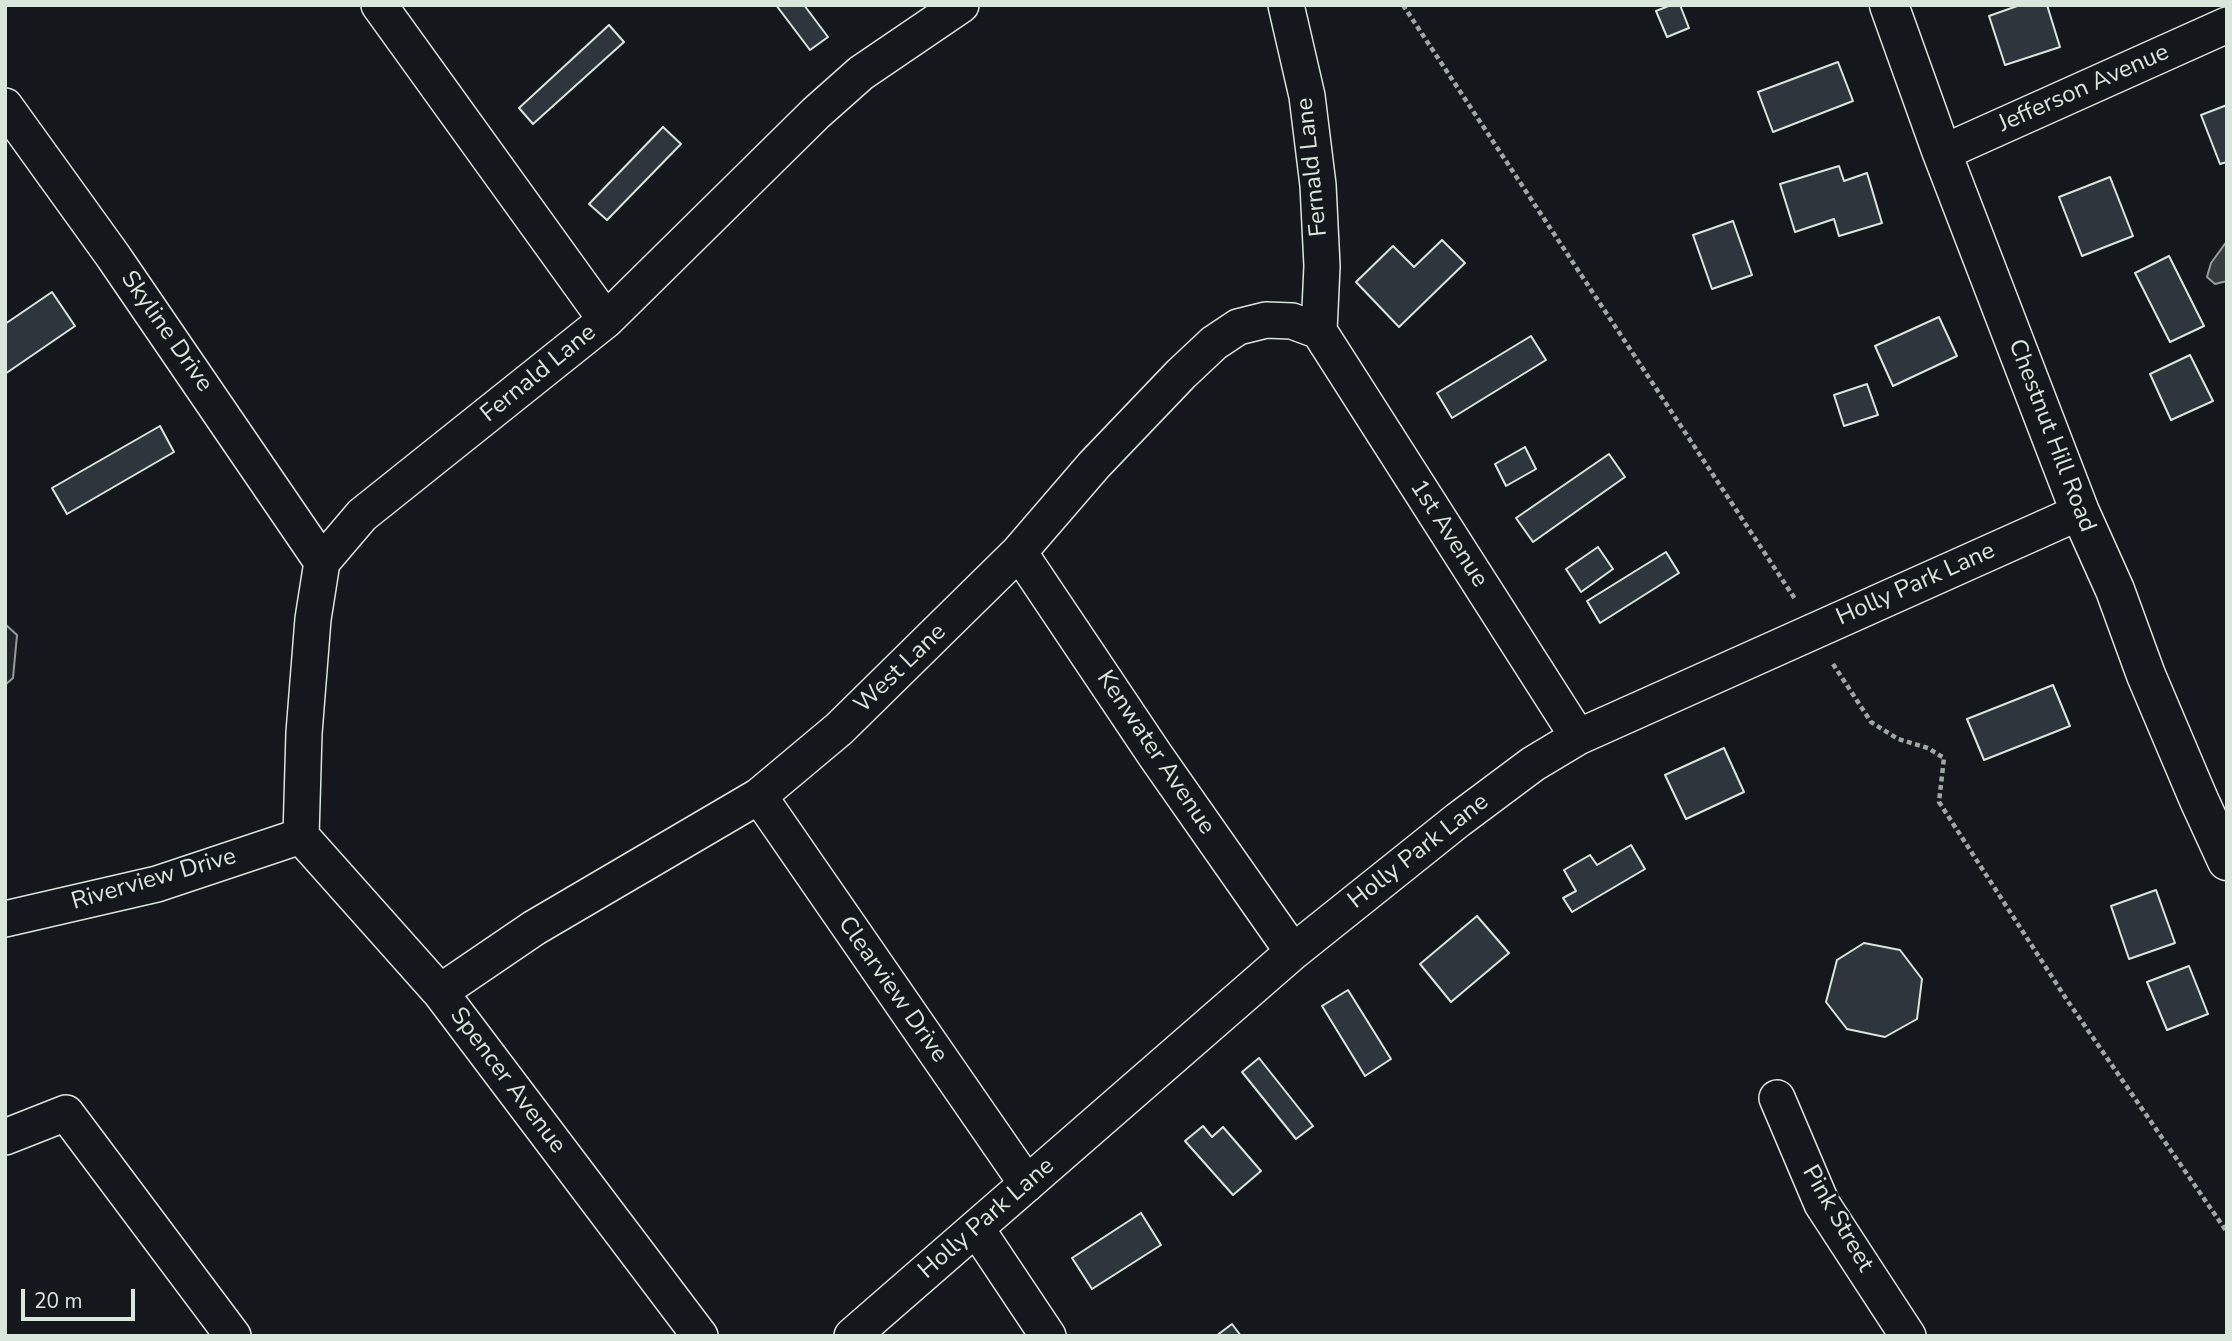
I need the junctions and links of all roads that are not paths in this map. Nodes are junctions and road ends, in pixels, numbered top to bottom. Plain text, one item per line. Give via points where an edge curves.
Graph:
1 (379, 5) edge
2 (961, 5) edge
3 (1286, 5) edge
4 (1889, 5) edge
5 (2227, 25) edge
6 (5, 106) edge
7 (1942, 153) junction
8 (606, 320) junction
9 (1319, 331) junction
10 (2080, 512) junction
11 (1020, 552) junction
12 (322, 562) junction
13 (1578, 737) junction
14 (759, 796) junction
15 (301, 836) junction
16 (2227, 861) edge
17 (5, 919) edge
18 (1293, 951) junction
19 (440, 992) junction
20 (1777, 1098) dead end
21 (5, 1137) edge
22 (1027, 1184) junction
23 (976, 1228) junction
24 (233, 1336) edge
25 (700, 1336) edge
26 (852, 1336) edge
27 (1048, 1336) edge
28 (1908, 1336) edge

1 - 8 street
2 - 8 street, Fernald Lane via 861,73
3 - 9 street, Fernald Lane via 1307,96 1318,185
4 - 7 street, Chestnut Hill Road
5 - 7 street, Jefferson Avenue
6 - 12 street, Skyline Drive
7 - 10 street, Chestnut Hill Road
8 - 12 street, Fernald Lane via 362,515
9 - 11 street, West Lane via 1292,321 1266,320 1238,327 1214,343 1094,465
9 - 13 street, 1st Avenue
10 - 13 street, Holly Park Lane
10 - 16 street, Chestnut Hill Road
11 - 14 street, West Lane via 839,729
11 - 18 street, Kenwater Avenue
12 - 15 street via 304,733
13 - 18 street, Holly Park Lane via 1458,820
14 - 19 street, West Lane via 534,928
14 - 22 street, Clearview Drive
15 - 17 street, Riverview Drive via 157,884
15 - 19 street, Spencer Avenue
18 - 22 street, Holly Park Lane
19 - 25 street, Spencer Avenue
20 - 28 street, Pink Street via 1822,1204
21 - 24 street via 66,1113
22 - 23 street, Holly Park Lane
23 - 26 street, Holly Park Lane
23 - 27 street

